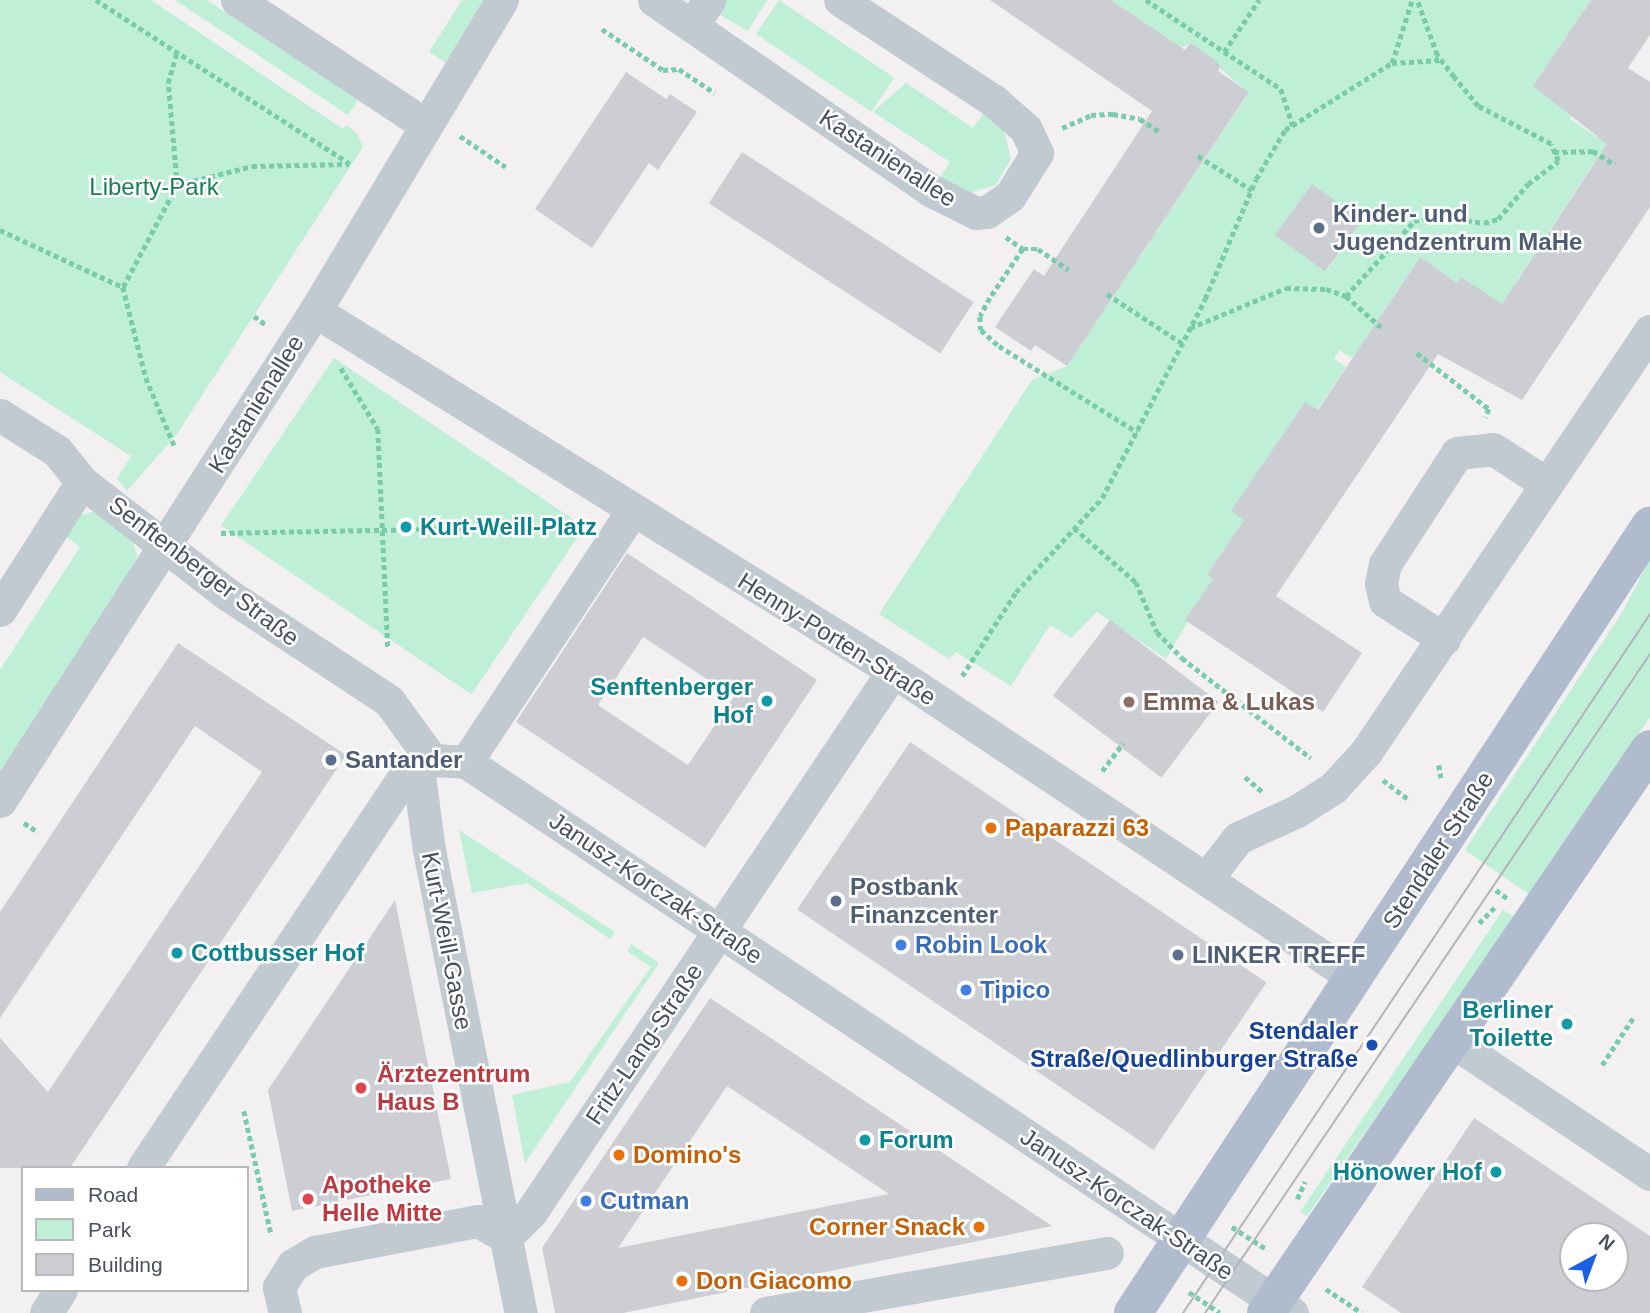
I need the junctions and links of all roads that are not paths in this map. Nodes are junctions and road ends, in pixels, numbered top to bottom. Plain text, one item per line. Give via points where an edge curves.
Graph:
1 (237, 0) edge
2 (502, 0) edge
3 (654, 0) edge
4 (840, 0) edge
5 (701, 12) edge
6 (424, 124) junction
7 (315, 311) junction
8 (1650, 331) edge
9 (0, 415) edge
10 (82, 482) junction
11 (1547, 484) junction
12 (625, 523) junction
13 (1650, 526) edge
14 (166, 544) junction
15 (0, 610) edge
16 (1444, 639) junction
17 (893, 671) junction
18 (1650, 749) edge
19 (466, 762) junction
20 (425, 764) junction
21 (0, 801) edge
22 (1206, 879) junction
23 (720, 930) junction
24 (1353, 977) junction
25 (1449, 1039) junction
26 (144, 1166) edge
27 (1650, 1174) edge
28 (506, 1237) junction
29 (1182, 1239) junction
30 (1107, 1253) dead end
31 (60, 1292) edge
32 (1277, 1309) edge
33 (46, 1313) edge
34 (285, 1313) edge
35 (521, 1313) edge
36 (766, 1313) edge
37 (1133, 1313) edge

1 - 6 street
2 - 6 street, Kastanienallee
3 - 5 street, Kastanienallee
4 - 5 street, Kastanienallee via 994,101 1026,129 1037,153 1010,196 987,212 976,213 930,190 739,61
6 - 7 street, Kastanienallee
7 - 12 street, Henny-Porten-Straße
7 - 14 street, Kastanienallee
8 - 11 street
9 - 10 street, Senftenberger Straße via 57,451
10 - 14 street, Senftenberger Straße
10 - 15 street
11 - 16 street
11 - 16 street via 1493,449 1457,453 1385,565 1381,583 1385,601
12 - 17 street, Henny-Porten-Straße
12 - 19 street
13 - 24 main road, Stendaler Straße
14 - 20 street, Senftenberger Straße via 227,594 389,701
14 - 21 street, Kastanienallee
16 - 22 street via 1366,752 1332,788 1297,811 1238,838
17 - 22 street, Henny-Porten-Straße
17 - 23 street, Fritz-Lang-Straße
18 - 25 main road via 1537,919
19 - 20 street
19 - 23 street, Janusz-Korczak-Straße
20 - 26 street via 402,780
20 - 28 street, Kurt-Weill-Gasse via 429,850
22 - 24 street, Henny-Porten-Straße
23 - 28 street, Fritz-Lang-Straße via 531,1212
23 - 29 street, Janusz-Korczak-Straße
24 - 29 main road, Stendaler Straße
25 - 27 street
25 - 32 main road
28 - 34 street via 478,1221 315,1252 293,1265 279,1287
28 - 35 street, Kurt-Weill-Gasse
29 - 32 street, Janusz-Korczak-Straße
29 - 37 main road, Stendaler Straße
30 - 36 street
31 - 33 street

